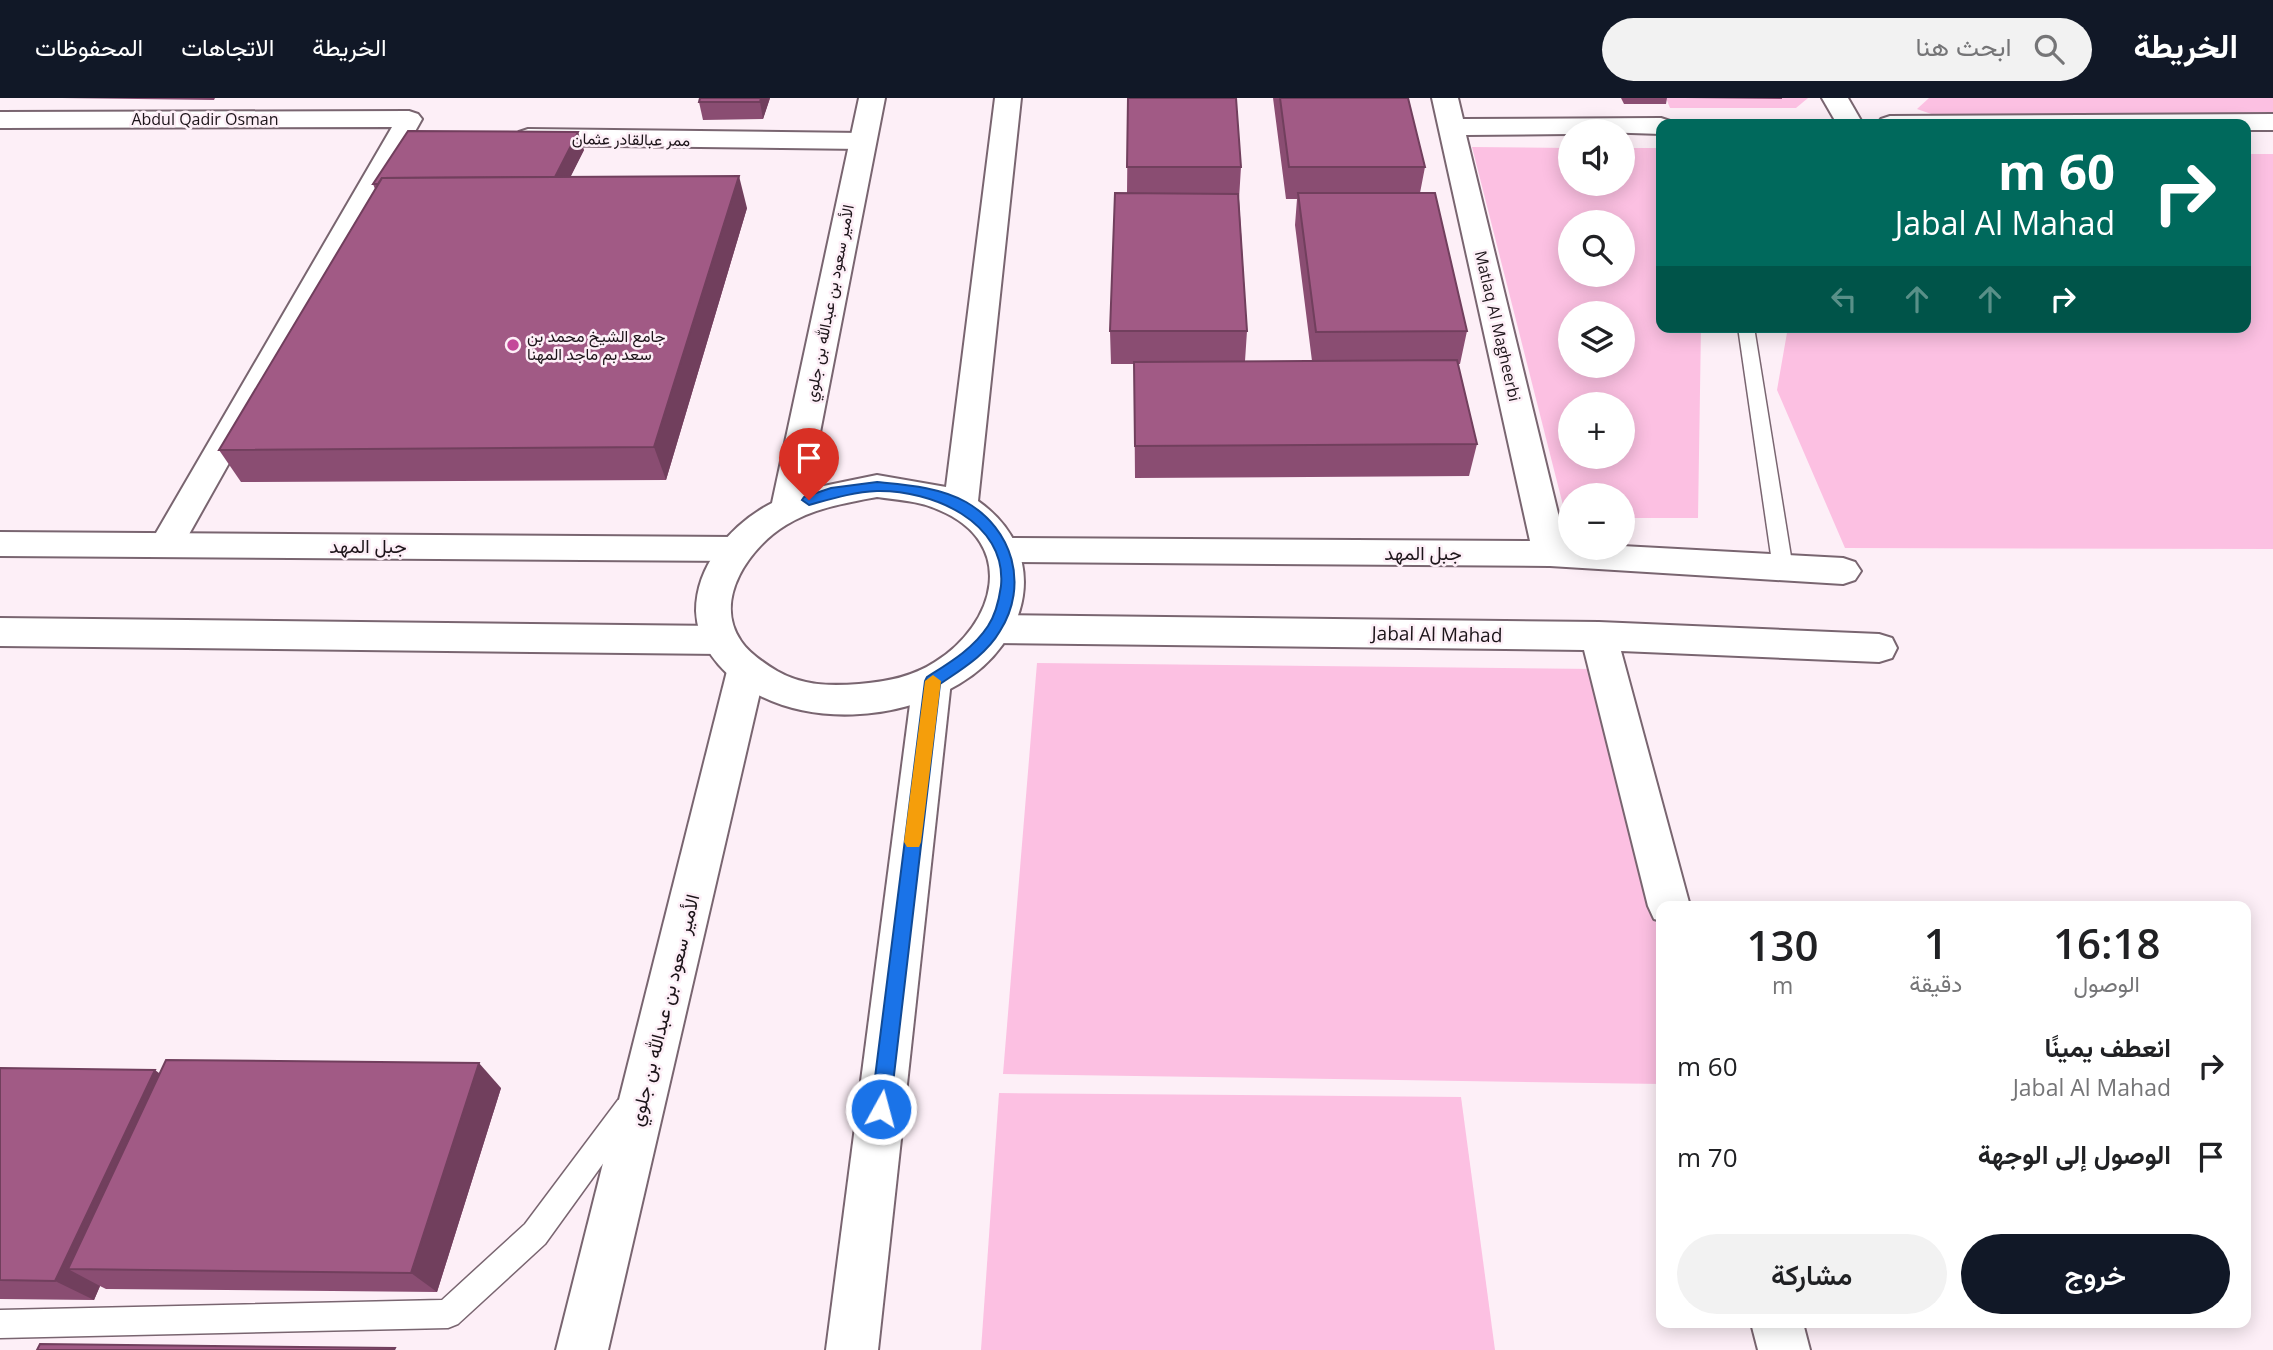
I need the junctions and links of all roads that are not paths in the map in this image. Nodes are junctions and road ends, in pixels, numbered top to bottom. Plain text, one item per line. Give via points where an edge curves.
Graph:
1 (872, 98) edge
2 (1007, 98) edge
3 (1445, 98) edge
4 (1835, 98) edge
5 (1847, 119) edge
6 (0, 120) edge
7 (410, 122) edge
8 (2251, 122) edge
9 (2273, 122) edge
10 (1656, 125) edge
11 (1452, 127) junction
12 (508, 137) edge
13 (862, 141) junction
14 (1747, 333) edge
15 (961, 506) junction
16 (788, 508) junction
17 (0, 544) edge
18 (166, 545) junction
19 (735, 549) junction
20 (1003, 550) junction
21 (1550, 554) junction
22 (1783, 569) junction
23 (1843, 571) dead end
24 (994, 629) junction
25 (0, 632) edge
26 (1599, 636) junction
27 (1880, 648) dead end
28 (734, 655) junction
29 (932, 681) junction
30 (1668, 901) edge
31 (647, 1082) junction
32 (0, 1324) edge
33 (1778, 1328) edge
34 (582, 1350) edge
35 (852, 1350) edge
36 (1784, 1350) edge

1 - 13 street, الأمير سعود بن عبدالله بن جلوي
2 - 15 street
3 - 11 street, Matlaq Al Magheerbi
4 - 5 street
6 - 7 street, Abdul Qadir Osman
7 - 18 street
8 - 9 street
10 - 11 street
11 - 21 street, Matlaq Al Magheerbi
12 - 13 street, ممر عبالقادر عثمان
13 - 16 street, الأمير سعود بن عبدالله بن جلوي
14 - 22 lane
15 - 16 street via 922,491 877,486 831,493
15 - 20 street via 986,525
16 - 19 street
17 - 18 street, جبل المهد
18 - 19 street, جبل المهد
19 - 28 street via 718,583 714,611
20 - 21 street, جبل المهد
20 - 24 street via 1009,575 1006,602
21 - 22 street, جبل المهد
22 - 23 street, جبل المهد
24 - 26 street, Jabal Al Mahad
24 - 29 street via 968,658
25 - 28 street
26 - 27 street, Jabal Al Mahad
26 - 30 street
28 - 29 street via 785,692 833,701 884,697
28 - 31 street, الأمير سعود بن عبدالله بن جلوي
29 - 35 street
31 - 32 lane via 535,1234 448,1314
31 - 34 street, الأمير سعود بن عبدالله بن جلوي
33 - 36 street

